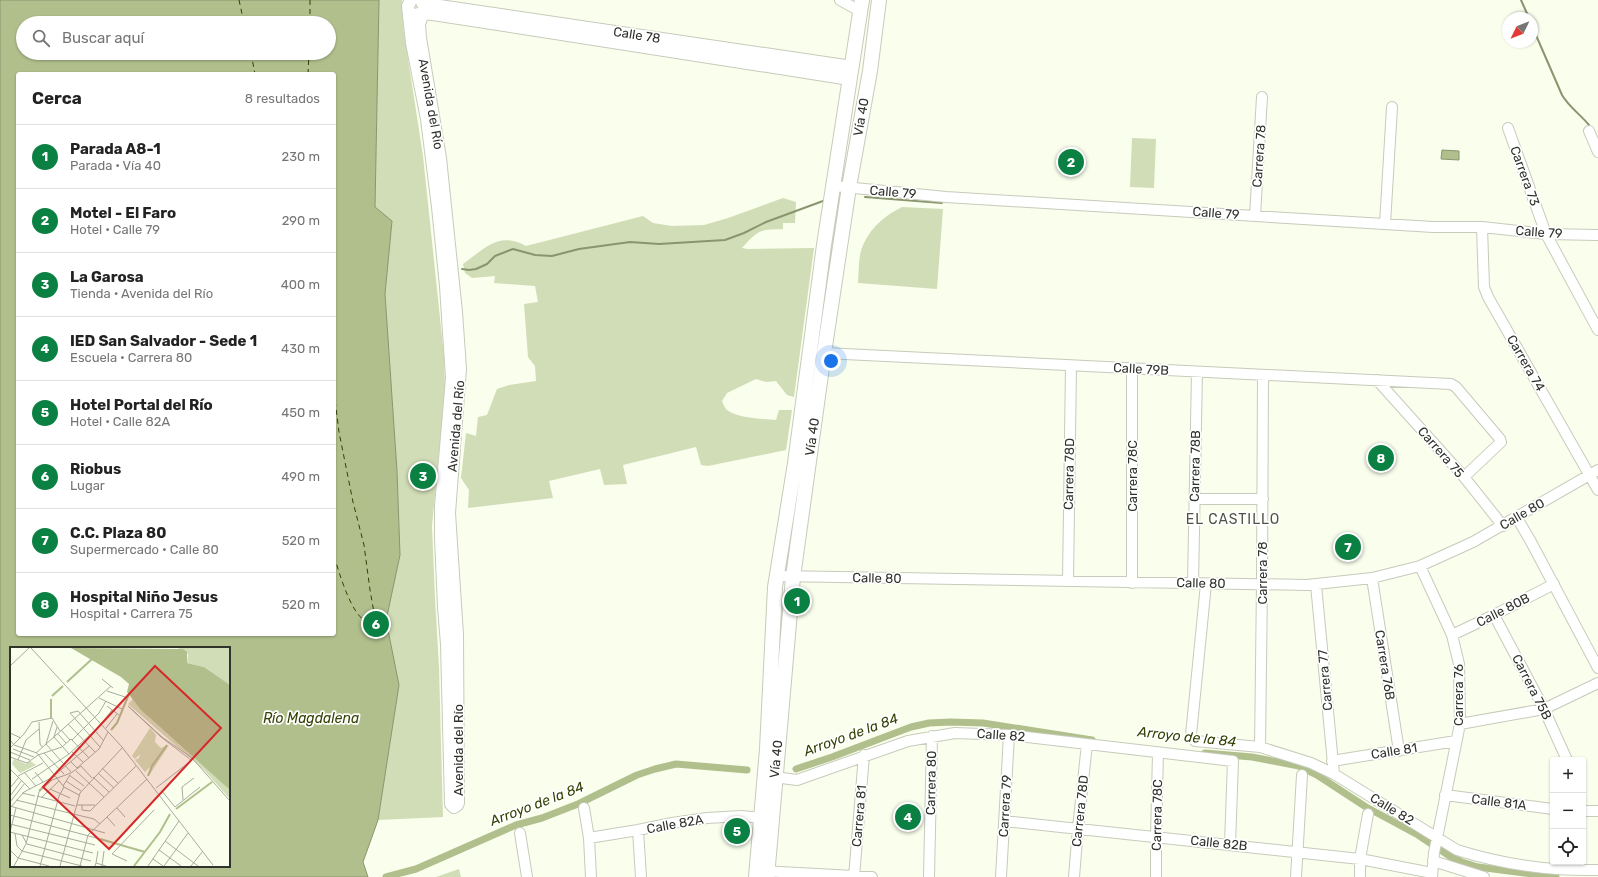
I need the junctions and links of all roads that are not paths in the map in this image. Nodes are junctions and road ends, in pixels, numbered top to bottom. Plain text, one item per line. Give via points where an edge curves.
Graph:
1 (879, 0) edge
2 (836, 2) edge
3 (410, 3) edge
4 (429, 6) edge
5 (858, 6) edge
6 (877, 15) junction
7 (851, 73) junction
8 (1262, 97) dead end
9 (1392, 108) dead end
10 (1508, 128) dead end
11 (1589, 131) dead end
12 (1598, 152) edge
13 (834, 186) junction
14 (849, 187) junction
15 (1255, 216) junction
16 (1385, 224) junction
17 (1482, 227) junction
18 (1546, 234) junction
19 (1598, 234) edge
20 (1598, 330) edge
21 (824, 353) junction
22 (1071, 366) junction
23 (1132, 369) junction
24 (1197, 372) junction
25 (1263, 376) junction
26 (1377, 380) junction
27 (803, 458) junction
28 (1594, 472) edge
29 (1464, 477) junction
30 (1598, 490) edge
31 (1194, 499) junction
32 (1262, 499) junction
33 (1517, 518) junction
34 (1503, 526) junction
35 (441, 528) junction
36 (1420, 566) junction
37 (777, 576) junction
38 (793, 577) junction
39 (1372, 578) junction
40 (1068, 581) junction
41 (1132, 582) junction
42 (1193, 584) junction
43 (1206, 584) junction
44 (1262, 584) junction
45 (1554, 584) junction
46 (1316, 585) junction
47 (1494, 615) junction
48 (457, 635) junction
49 (1452, 635) junction
50 (1598, 668) edge
51 (1598, 683) edge
52 (1544, 709) junction
53 (1460, 724) junction
54 (1009, 735) junction
55 (932, 736) junction
56 (1456, 741) junction
57 (1087, 744) junction
58 (1260, 746) junction
59 (1399, 750) junction
60 (1158, 753) junction
61 (864, 755) junction
62 (1565, 757) edge
63 (1332, 761) junction
64 (1334, 774) junction
65 (1302, 775) dead end
66 (774, 777) junction
67 (1445, 795) junction
68 (584, 808) dead end
69 (1550, 809) edge
70 (1586, 811) edge
71 (1598, 811) edge
72 (1368, 814) dead end
73 (762, 818) junction
74 (1004, 821) junction
75 (1078, 828) junction
76 (638, 830) junction
77 (520, 832) dead end
78 (1156, 837) junction
79 (589, 838) junction
80 (1437, 839) junction
81 (1230, 844) junction
82 (1297, 851) junction
83 (1433, 857) junction
84 (1360, 859) junction
85 (1598, 870) edge
86 (762, 874) edge
87 (1432, 875) edge
88 (527, 877) edge
89 (591, 877) edge
90 (641, 877) edge
91 (854, 877) edge
92 (872, 877) edge
93 (929, 877) edge
94 (1001, 877) edge
95 (1074, 877) edge
96 (1156, 877) edge
97 (1296, 877) edge
98 (1360, 877) edge
99 (1484, 877) edge

1 - 6 highway, Vía 40
2 - 5 street
3 - 4 main road, Calle 78 via 415,15
3 - 35 main road, Avenida del Río via 412,43 428,119 452,360
4 - 7 main road, Calle 78
4 - 48 main road, Avenida del Río via 419,24 419,31 440,158 460,369 449,513
5 - 6 highway
5 - 7 highway, Vía 40
6 - 14 highway, Vía 40 via 870,71
7 - 13 highway, Vía 40
8 - 15 street, Carrera 78
9 - 16 street
10 - 18 street, Carrera 73
11 - 12 street
13 - 14 street, Calle 79
13 - 27 highway, Vía 40 via 824,246
14 - 15 street, Calle 79 via 946,197
14 - 21 highway, Vía 40
15 - 16 street, Calle 79
16 - 17 street, Calle 79
17 - 18 street, Calle 79
17 - 28 street, Carrera 74 via 1484,287 1488,296
18 - 19 street, Calle 79
18 - 20 street, Carrera 73
21 - 22 street, Calle 79B
21 - 27 highway, Vía 40
22 - 23 street, Calle 79B
22 - 40 street, Carrera 78D
23 - 24 street, Calle 79B
23 - 41 street, Carrera 78C
24 - 25 street, Calle 79B
24 - 31 street, Carrera 78B
25 - 26 street, Calle 79B
25 - 32 street, Carrera 78
26 - 29 street, Carrera 75
26 - 29 street, Calle 79B via 1451,384 1456,387 1500,439 1501,444
27 - 37 highway, Vía 40
27 - 38 highway, Vía 40
28 - 30 street, Carrera 74
28 - 33 street, Calle 80
29 - 34 street, Carrera 75
31 - 32 street
31 - 42 street, Carrera 78B
32 - 44 street, Carrera 78
33 - 34 street, Calle 80
33 - 45 street
34 - 36 street, Calle 80
35 - 48 main road via 446,540 449,609 452,626
35 - 48 main road, Avenida del Río via 450,735 449,788 450,804 454,807 458,803
36 - 39 street, Calle 80
36 - 49 street, Carrera 76
37 - 38 street, Calle 80
37 - 73 highway, Vía 40
38 - 40 street, Calle 80
38 - 66 highway, Vía 40
39 - 46 street, Calle 80
39 - 59 street, Carrera 76B
40 - 41 street, Calle 80
41 - 42 street, Calle 80
42 - 43 street, Calle 80
43 - 44 street, Calle 80
43 - 58 street, Calle 82 via 1191,735 1195,740
44 - 46 street, Calle 80
44 - 58 street, Carrera 78
45 - 47 street, Calle 80B
45 - 50 street
46 - 63 street, Carrera 77
47 - 49 street, Calle 80B
47 - 52 street, Carrera 75B
49 - 53 street, Carrera 76 via 1459,664
51 - 52 street
52 - 53 street
52 - 62 street, Carrera 75B
53 - 56 street, Carrera 76
54 - 55 street, Calle 82 via 955,733
54 - 57 street, Calle 82
54 - 74 street, Carrera 79
55 - 61 street, Calle 82
55 - 93 street, Carrera 80
56 - 59 street, Calle 81
56 - 67 street, Carrera 76
57 - 60 street, Calle 82
57 - 75 street, Carrera 78D
58 - 64 street, Calle 82 via 1311,762
59 - 63 street, Calle 81
60 - 78 street, Carrera 78C
60 - 81 street, Calle 82 via 1233,761
61 - 66 street, Calle 82 via 797,780
61 - 91 street, Carrera 81
63 - 64 street, Carrera 77
64 - 80 street, Calle 82
65 - 82 street
66 - 86 highway, Vía 40
67 - 69 street, Calle 81A
67 - 80 street, Carrera 76
68 - 79 street
70 - 71 street
72 - 84 street
73 - 76 street, Calle 82A via 707,818
73 - 86 highway, Vía 40
74 - 75 street, Calle 82B
74 - 94 street, Carrera 79
75 - 78 street, Calle 82B
75 - 95 street, Carrera 78D
76 - 79 street, Calle 82A
76 - 90 street
77 - 88 street
78 - 81 street, Calle 82B
78 - 96 street, Carrera 78C
79 - 89 street
80 - 83 street, Carrera 76
80 - 85 street, Calle 82 via 1456,850 1487,859 1576,870
81 - 82 street, Calle 82B
82 - 84 street, Calle 82B
82 - 97 street
83 - 87 street, Carrera 76
83 - 99 street
84 - 87 street, Calle 82B
84 - 98 street
86 - 91 street
91 - 92 street

